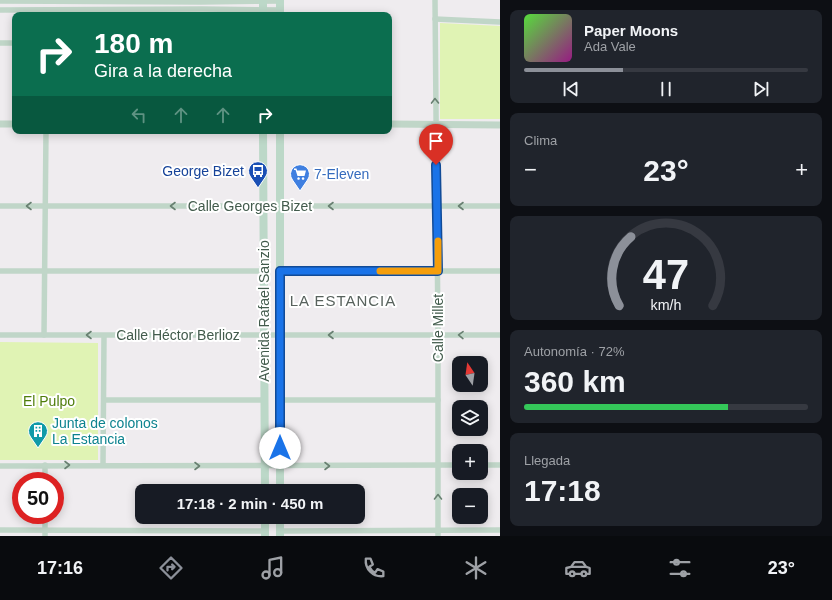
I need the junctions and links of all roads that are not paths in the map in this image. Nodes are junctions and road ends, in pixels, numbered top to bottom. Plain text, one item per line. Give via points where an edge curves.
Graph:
1 (263, 0) edge
2 (280, 0) edge
3 (435, 0) edge
4 (0, 1) edge
5 (219, 1) junction
6 (219, 9) junction
7 (0, 10) edge
8 (263, 12) edge
9 (280, 12) edge
10 (435, 19) junction
11 (500, 22) edge
12 (0, 43) edge
13 (12, 43) edge
14 (0, 124) edge
15 (12, 124) edge
16 (392, 124) edge
17 (436, 124) junction
18 (500, 124) edge
19 (46, 134) edge
20 (263, 134) edge
21 (280, 134) edge
22 (0, 206) edge
23 (46, 206) junction
24 (264, 206) junction
25 (280, 206) junction
26 (437, 206) junction
27 (500, 206) edge
28 (0, 271) edge
29 (45, 271) junction
30 (264, 271) junction
31 (280, 271) junction
32 (438, 271) junction
33 (500, 272) edge
34 (0, 335) edge
35 (44, 335) junction
36 (264, 335) junction
37 (280, 335) junction
38 (438, 335) junction
39 (500, 335) edge
40 (104, 336) junction
41 (104, 400) junction
42 (265, 400) junction
43 (280, 400) junction
44 (438, 400) junction
45 (45, 465) junction
46 (103, 465) junction
47 (438, 465) junction
48 (452, 465) edge
49 (488, 465) edge
50 (500, 465) edge
51 (0, 466) edge
52 (265, 466) junction
53 (280, 466) junction
54 (45, 472) edge
55 (265, 484) edge
56 (280, 484) edge
57 (0, 530) edge
58 (500, 530) edge
59 (45, 533) edge
60 (265, 533) edge
61 (280, 533) edge
62 (438, 533) edge

1 - 2 street
1 - 5 street
1 - 8 main road
2 - 9 main road
3 - 10 street, Calle Millet
4 - 5 street
5 - 6 street
6 - 7 street
6 - 8 street
8 - 9 street
10 - 11 street
17 -> 10 street, Calle Millet
12 - 13 street
14 - 15 street
16 - 17 street
17 - 18 street
17 - 26 street, Calle Millet
19 - 23 street
20 - 24 main road, Avenida Rafael Sanzio
21 - 25 main road, Avenida Rafael Sanzio
23 -> 22 street, Calle Georges Bizet
24 -> 23 street, Calle Georges Bizet
23 - 29 street
24 - 25 street, Calle Georges Bizet
24 - 30 main road, Avenida Rafael Sanzio
26 -> 25 street, Calle Georges Bizet
25 - 31 main road, Avenida Rafael Sanzio
27 -> 26 street, Calle Georges Bizet
26 - 32 street, Calle Millet
28 - 29 street
29 - 30 street
29 - 35 street
30 - 36 main road, Avenida Rafael Sanzio
31 - 32 street
31 - 37 main road, Avenida Rafael Sanzio
32 - 33 street
32 - 38 street, Calle Millet
34 - 35 street, Calle Héctor Berlioz
40 -> 35 street, Calle Héctor Berlioz
36 - 37 street, Calle Héctor Berlioz
36 - 40 street, Calle Héctor Berlioz
36 - 42 main road, Avenida Rafael Sanzio
38 -> 37 street, Calle Héctor Berlioz
37 - 43 main road, Avenida Rafael Sanzio
39 -> 38 street, Calle Héctor Berlioz
38 - 44 street, Calle Millet
40 - 41 street
41 - 42 street
41 - 46 street
42 - 52 main road, Avenida Rafael Sanzio
43 - 44 street
43 - 53 main road, Avenida Rafael Sanzio
44 - 47 street, Calle Millet
45 -> 46 street
45 - 51 street
45 - 54 street
46 -> 52 street
47 - 48 street
53 -> 47 street
62 -> 47 street, Calle Millet
49 - 50 street
52 - 53 street
52 - 55 main road, Avenida Rafael Sanzio
53 - 56 main road, Avenida Rafael Sanzio
57 - 59 street
58 - 62 street
59 - 60 street
61 - 62 street

